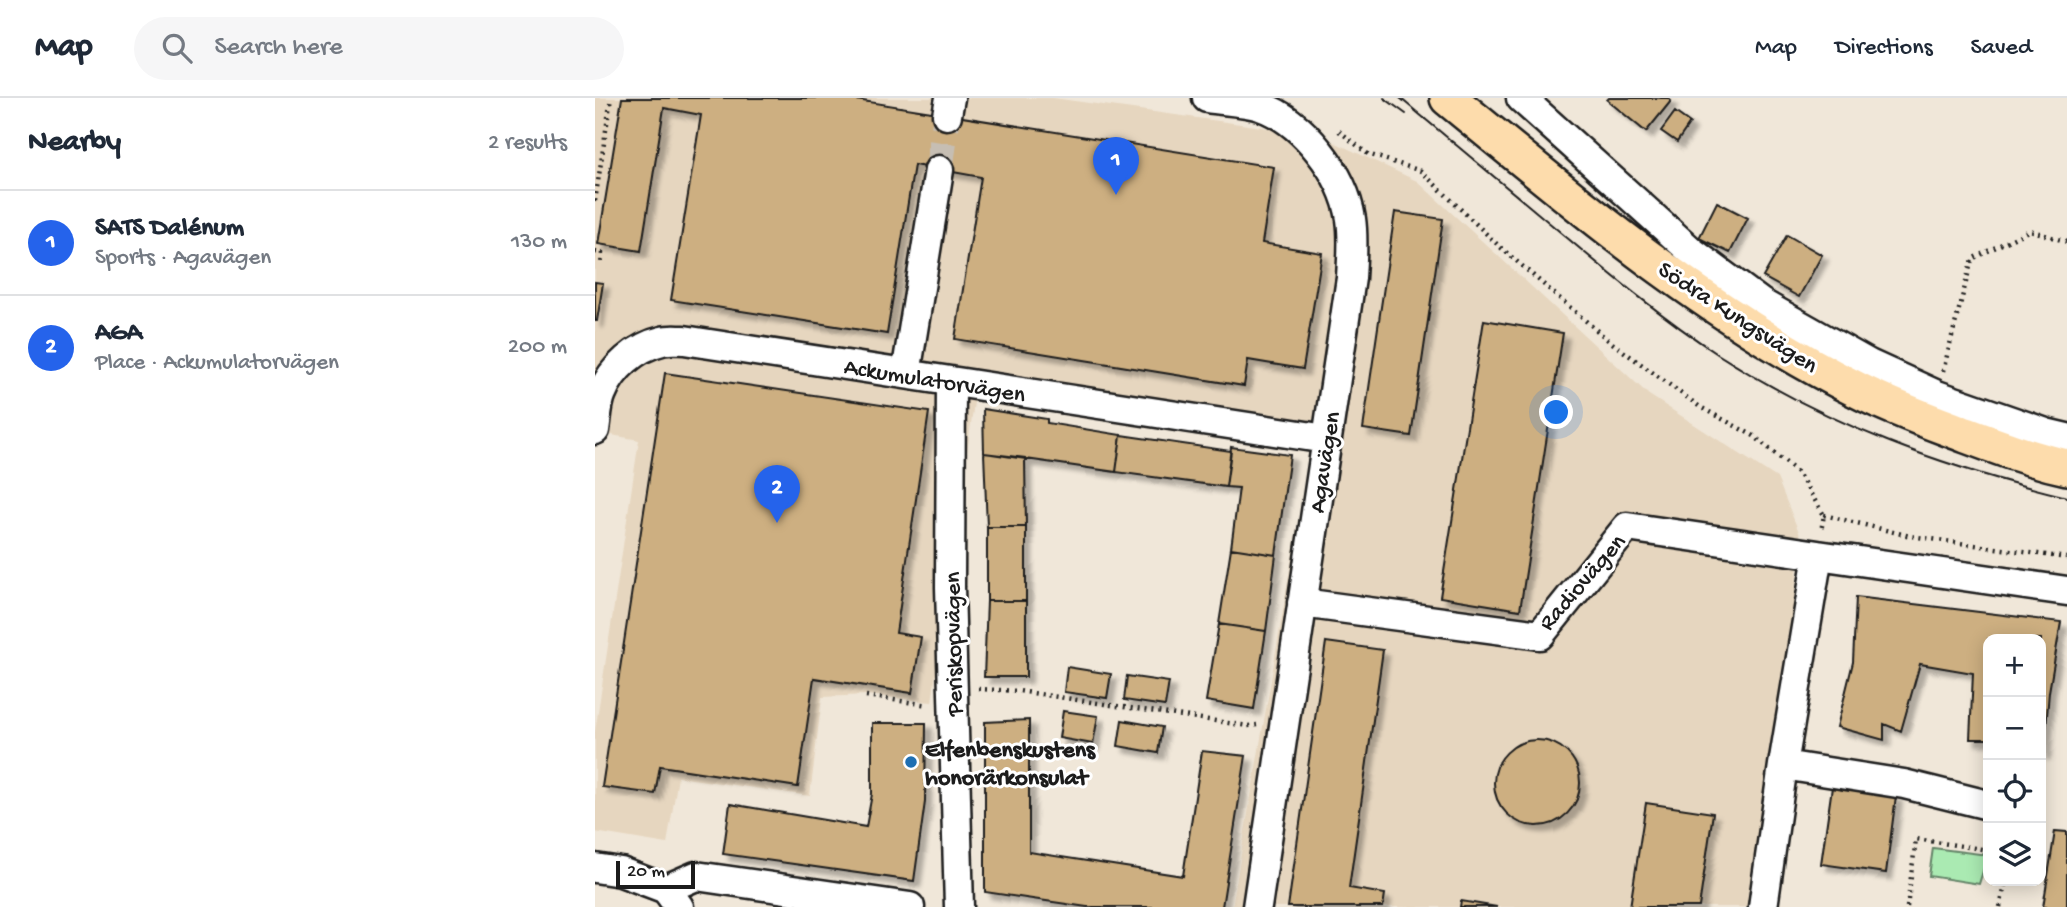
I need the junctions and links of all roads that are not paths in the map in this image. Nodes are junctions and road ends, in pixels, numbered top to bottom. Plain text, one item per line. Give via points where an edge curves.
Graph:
1 (1207, 98) edge
2 (1448, 98) edge
3 (1521, 98) edge
4 (939, 170) tunnel mouth
5 (906, 374) junction
6 (951, 381) junction
7 (595, 430) edge
8 (2067, 438) edge
9 (1327, 439) junction
10 (2067, 467) edge
11 (1818, 555) junction
12 (2067, 591) edge
13 (1302, 603) junction
14 (1783, 765) junction
15 (1983, 805) edge
16 (595, 868) edge
17 (669, 901) edge
18 (910, 907) edge
19 (959, 907) edge
20 (1258, 907) edge
21 (1763, 907) edge

1 - 9 street, Agavägen via 1259,106 1286,120 1327,163 1351,216 1351,278
2 - 10 main road, Södra Kungsvägen via 1580,206 1688,288 1764,338 1858,391 2032,459
3 - 8 street, Södra Kungsvägen via 1691,251 1761,303 1869,364 1937,395
4 - 5 street
5 - 6 street, Ackumulatorvägen
5 - 7 street, Ackumulatorvägen via 663,340 642,349 612,374 601,394
6 - 9 street, Ackumulatorvägen
6 - 19 street, Periskopvägen via 950,587
9 - 13 street, Agavägen
11 - 12 street, Radiovägen
11 - 13 street, Radiovägen via 1627,527 1541,635
11 - 14 street
13 - 20 street, Agavägen
14 - 15 street via 1904,784
14 - 21 street
16 - 17 street via 621,872
17 - 18 street via 696,876

